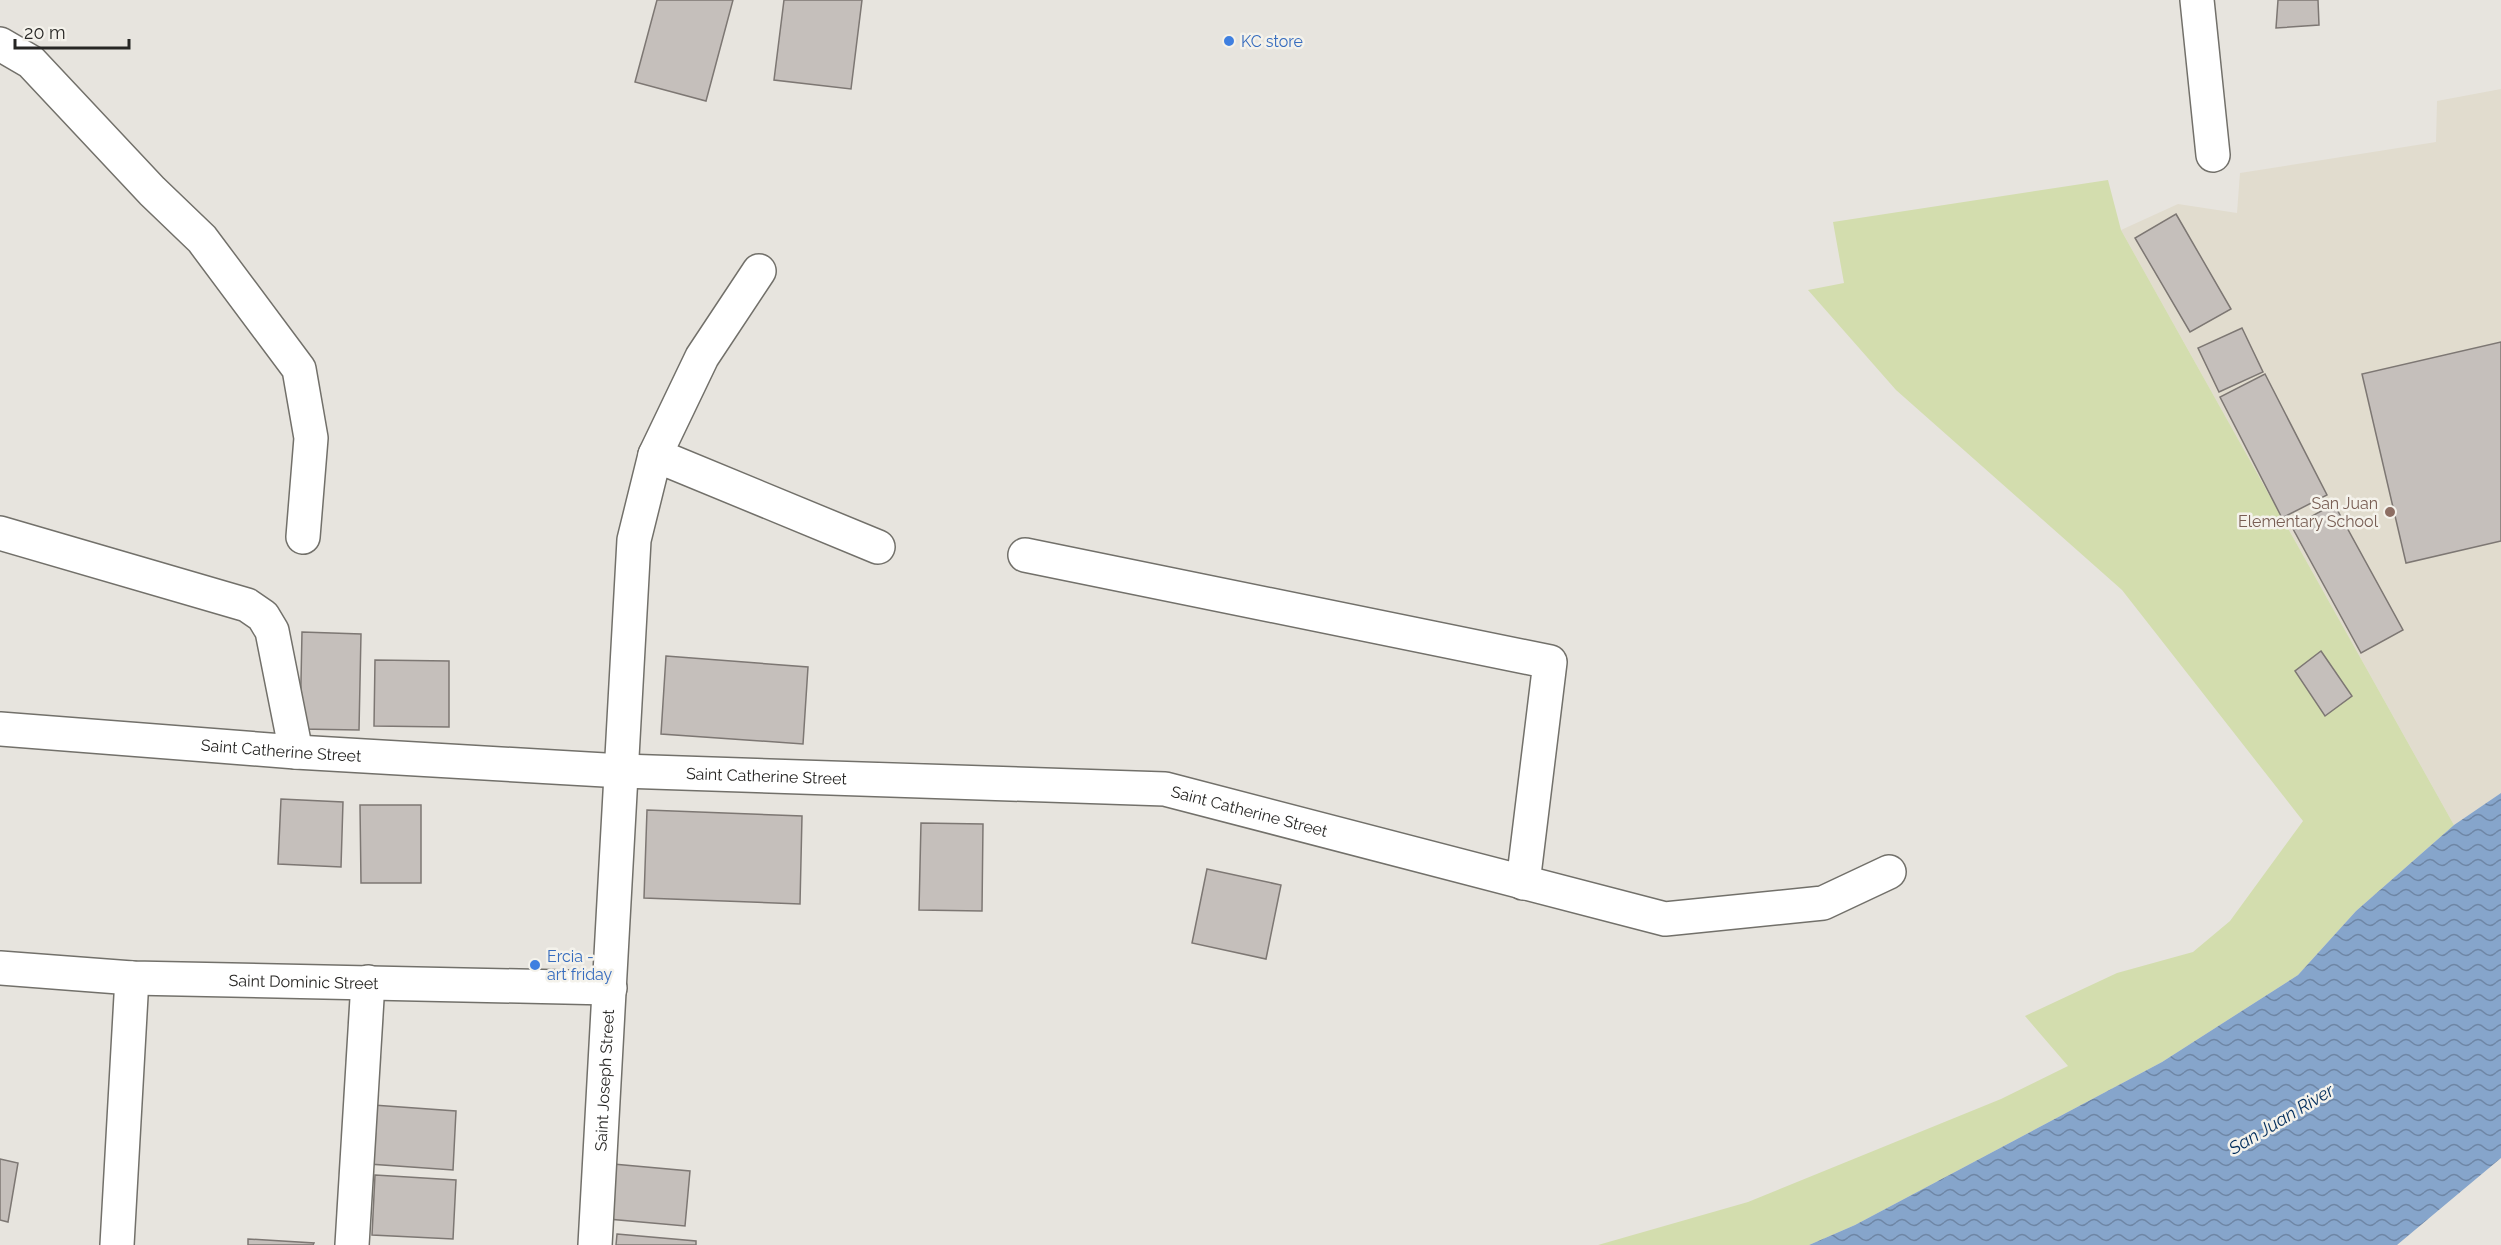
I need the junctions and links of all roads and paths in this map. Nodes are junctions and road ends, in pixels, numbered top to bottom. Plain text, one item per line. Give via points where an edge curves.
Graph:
1 (2197, 0) edge
2 (0, 44) edge
3 (2213, 155) dead end
4 (759, 271) dead end
5 (655, 455) junction
6 (0, 533) edge
7 (303, 537) dead end
8 (878, 548) dead end
9 (1025, 555) dead end
10 (0, 729) edge
11 (296, 753) junction
12 (622, 771) junction
13 (1889, 872) dead end
14 (1523, 884) junction
15 (0, 968) edge
16 (132, 978) junction
17 (368, 982) junction
18 (610, 988) junction
19 (117, 1245) edge
20 (352, 1245) edge
21 (595, 1245) edge

1 - 3 street
2 - 7 street via 31,62 202,239 299,369 311,438
4 - 5 street, Saint Joseph Street via 702,357
5 - 8 street
5 - 12 street, Saint Joseph Street via 634,540
6 - 11 street via 248,605 263,616 272,631
9 - 14 street via 1550,662
10 - 11 street, Saint Catherine Street
11 - 12 street, Saint Catherine Street
12 - 14 street, Saint Catherine Street via 1165,789
12 - 18 street, Saint Joseph Street
13 - 14 street, Saint Catherine Street via 1823,903 1665,919
15 - 16 street, Saint Dominic Street
16 - 17 street, Saint Dominic Street
16 - 19 street
17 - 18 street, Saint Dominic Street
17 - 20 street
18 - 21 street, Saint Joseph Street

